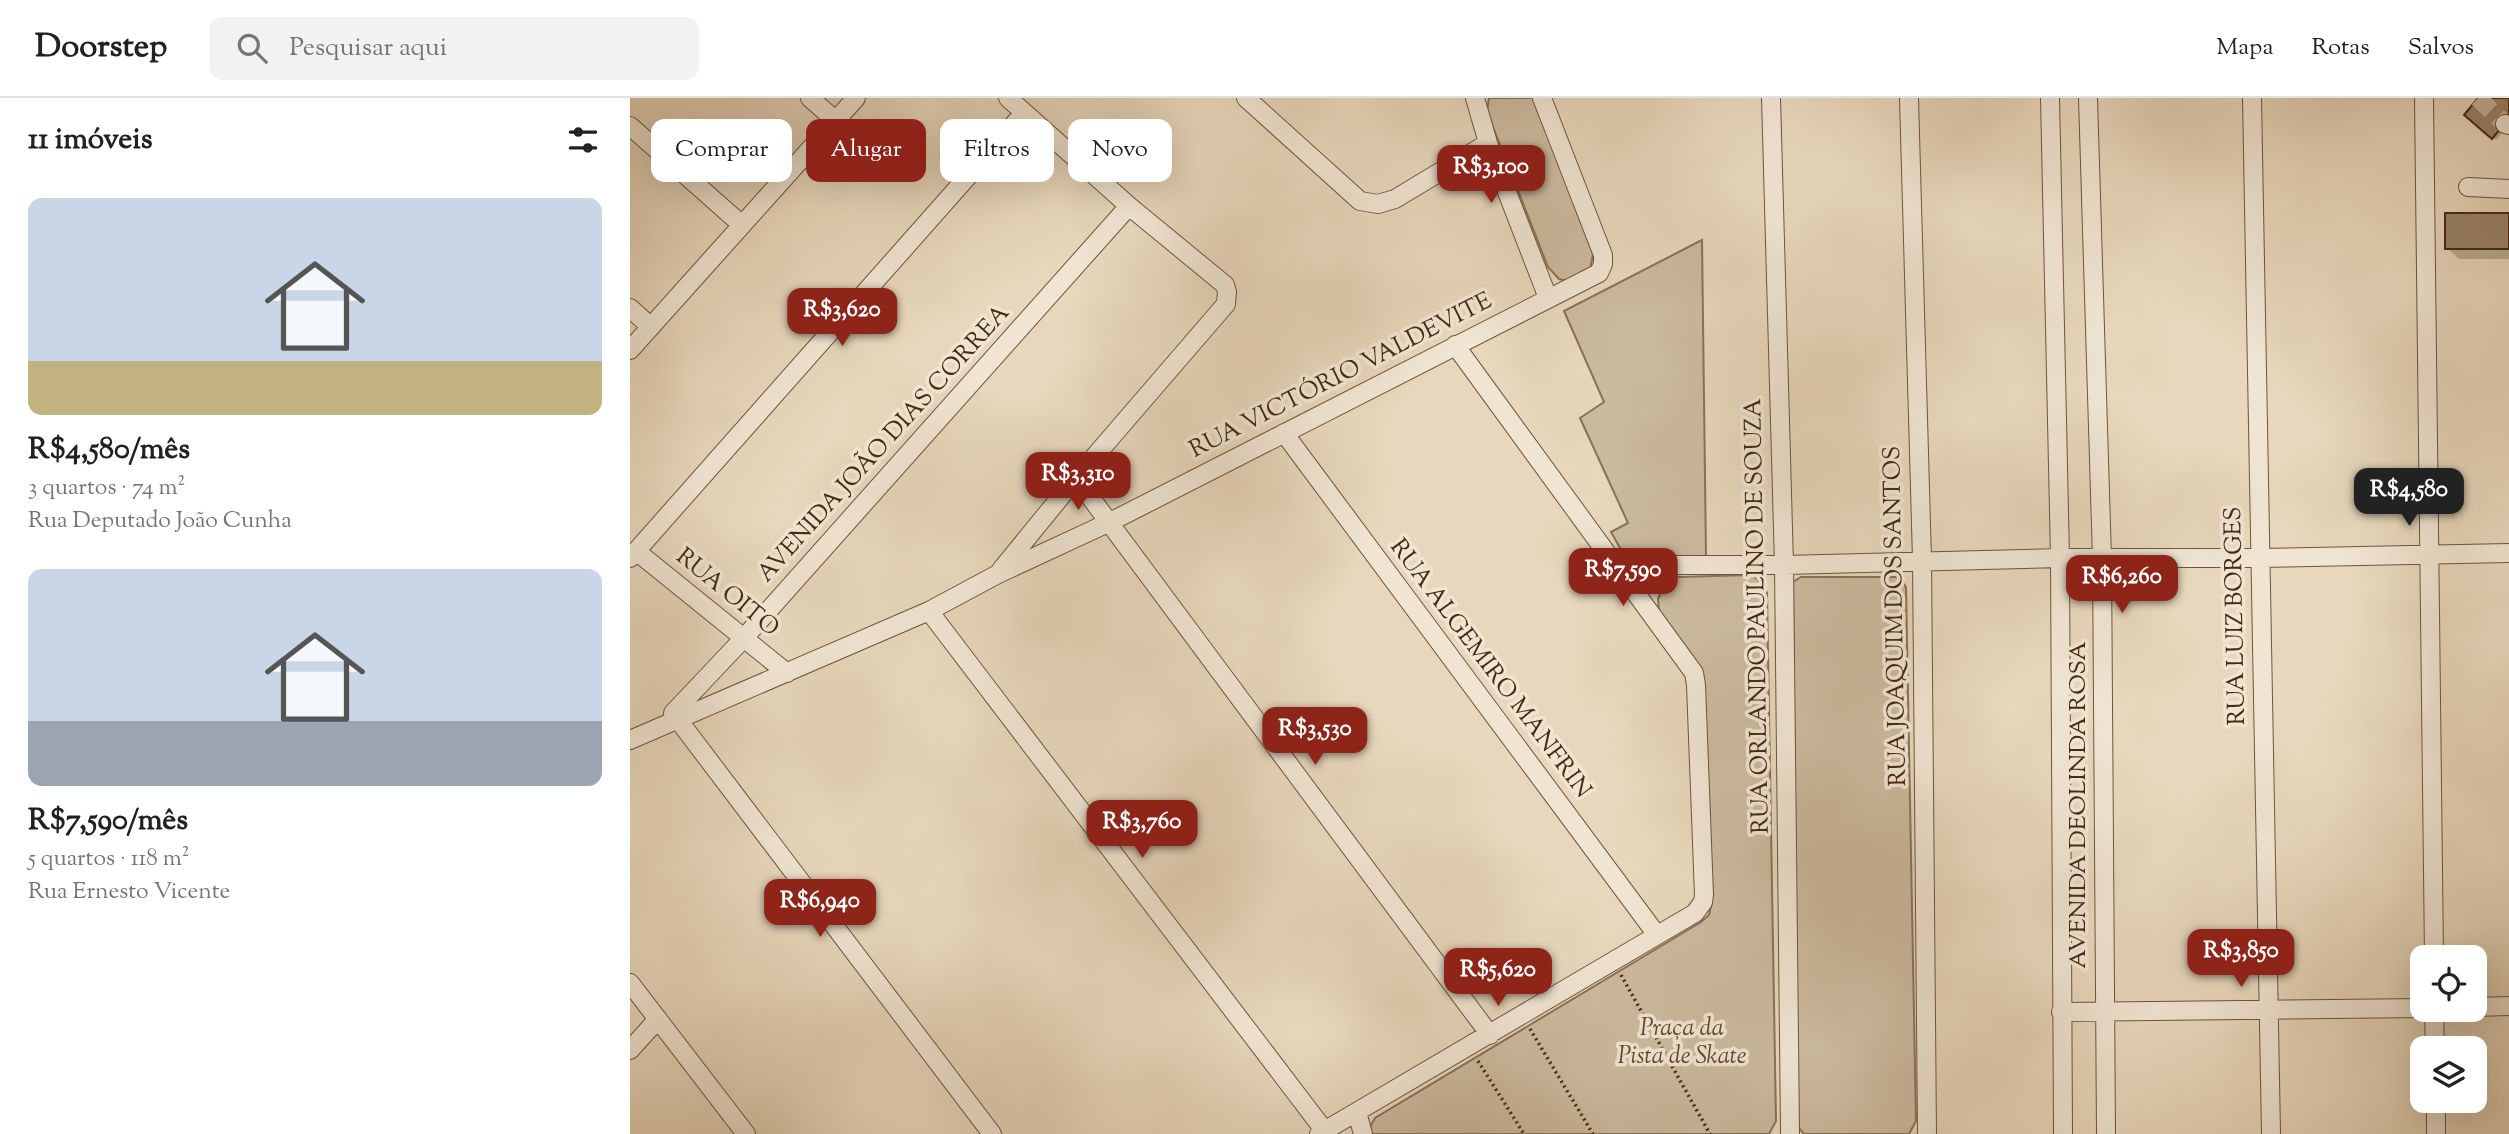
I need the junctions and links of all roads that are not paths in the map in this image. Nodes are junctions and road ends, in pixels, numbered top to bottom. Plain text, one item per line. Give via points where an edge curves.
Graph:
1 (810, 98) edge
2 (856, 98) edge
3 (1008, 98) edge
4 (1246, 98) edge
5 (1475, 98) edge
6 (1542, 98) edge
7 (1771, 98) edge
8 (1909, 98) edge
9 (2050, 98) edge
10 (2088, 98) edge
11 (2252, 98) edge
12 (2424, 98) edge
13 (1024, 113) junction
14 (834, 119) edge
15 (838, 119) edge
16 (630, 126) edge
17 (1488, 143) junction
18 (806, 154) edge
19 (2468, 187) dead end
20 (2509, 189) edge
21 (1129, 206) junction
22 (742, 225) junction
23 (1548, 298) junction
24 (630, 308) edge
25 (651, 327) junction
26 (1455, 345) junction
27 (630, 350) edge
28 (1284, 433) junction
29 (1076, 478) junction
30 (1110, 522) junction
31 (2509, 553) edge
32 (633, 554) edge
33 (2428, 555) junction
34 (2060, 558) junction
35 (2259, 558) junction
36 (2102, 559) junction
37 (1922, 560) junction
38 (1614, 565) junction
39 (1784, 565) junction
40 (998, 574) junction
41 (929, 611) junction
42 (743, 639) junction
43 (786, 673) junction
44 (676, 717) junction
45 (630, 740) edge
46 (1657, 935) junction
47 (2434, 945) edge
48 (630, 983) edge
49 (2509, 1006) edge
50 (2487, 1007) edge
51 (2268, 1008) junction
52 (2410, 1008) edge
53 (2104, 1011) junction
54 (2061, 1012) junction
55 (657, 1019) junction
56 (1490, 1035) junction
57 (630, 1050) edge
58 (1357, 1112) junction
59 (2436, 1113) edge
60 (744, 1133) edge
61 (1323, 1133) edge
62 (992, 1134) edge
63 (1363, 1134) edge
64 (1790, 1134) edge
65 (1927, 1134) edge
66 (2063, 1134) edge
67 (2106, 1134) edge
68 (2271, 1134) edge
69 (2436, 1134) edge

1 - 14 street
2 - 15 street
3 - 13 street
4 - 17 street via 1360,201 1378,204 1395,199
5 - 17 street
6 - 23 street, RUA VICTÓRIO VALDEVITE via 1603,255 1599,273
7 - 39 street, RUA ORLANDO PAULINO DE SOUZA
8 - 37 street, RUA JOAQUIM DOS SANTOS
9 - 34 street, AVENIDA DEOLINDA ROSA
10 - 36 street, AVENIDA DEOLINDA ROSA
11 - 35 street, RUA LUIZ BORGES
12 - 33 street
13 - 21 street
13 - 32 street
16 - 22 street
17 - 23 street
18 - 22 street
19 - 20 street
21 - 29 street via 1225,285 1226,304
21 - 42 street, AVENIDA JOÃO DIAS CORREA
22 - 25 street
23 - 26 street, RUA VICTÓRIO VALDEVITE
24 - 25 street
25 - 27 street
26 - 28 street, RUA VICTÓRIO VALDEVITE
26 - 38 street
28 - 30 street, RUA VICTÓRIO VALDEVITE
28 - 46 street, RUA ALGEMIRO MANFRIN
29 - 30 street
29 - 40 street
30 - 40 street, RUA VICTÓRIO VALDEVITE
30 - 56 street
31 - 33 street
32 - 42 street, RUA OITO
33 - 35 street
33 - 47 street
34 - 36 street
34 - 37 street
34 - 54 street, AVENIDA DEOLINDA ROSA
35 - 36 street
35 - 51 street, RUA LUIZ BORGES
36 - 53 street, AVENIDA DEOLINDA ROSA
37 - 39 street
37 - 65 street, RUA JOAQUIM DOS SANTOS
38 - 39 street
38 - 46 street via 1689,665 1696,685 1703,902 1695,913
39 - 64 street, RUA ORLANDO PAULINO DE SOUZA
40 - 41 street, RUA VICTÓRIO VALDEVITE
41 - 43 street, RUA VICTÓRIO VALDEVITE
41 - 61 street
42 - 43 street, RUA OITO
42 - 44 street, AVENIDA JOÃO DIAS CORREA
43 - 44 street, RUA VICTÓRIO VALDEVITE
44 - 45 street, RUA VICTÓRIO VALDEVITE
44 - 62 street
46 - 56 street
48 - 55 street
49 - 50 street
51 - 52 street
51 - 53 street
51 - 68 street, RUA LUIZ BORGES
53 - 54 street
53 - 67 street, AVENIDA DEOLINDA ROSA
54 - 66 street, AVENIDA DEOLINDA ROSA
55 - 57 street
55 - 60 street
56 - 58 street
58 - 61 street
58 - 63 street
59 - 69 street

